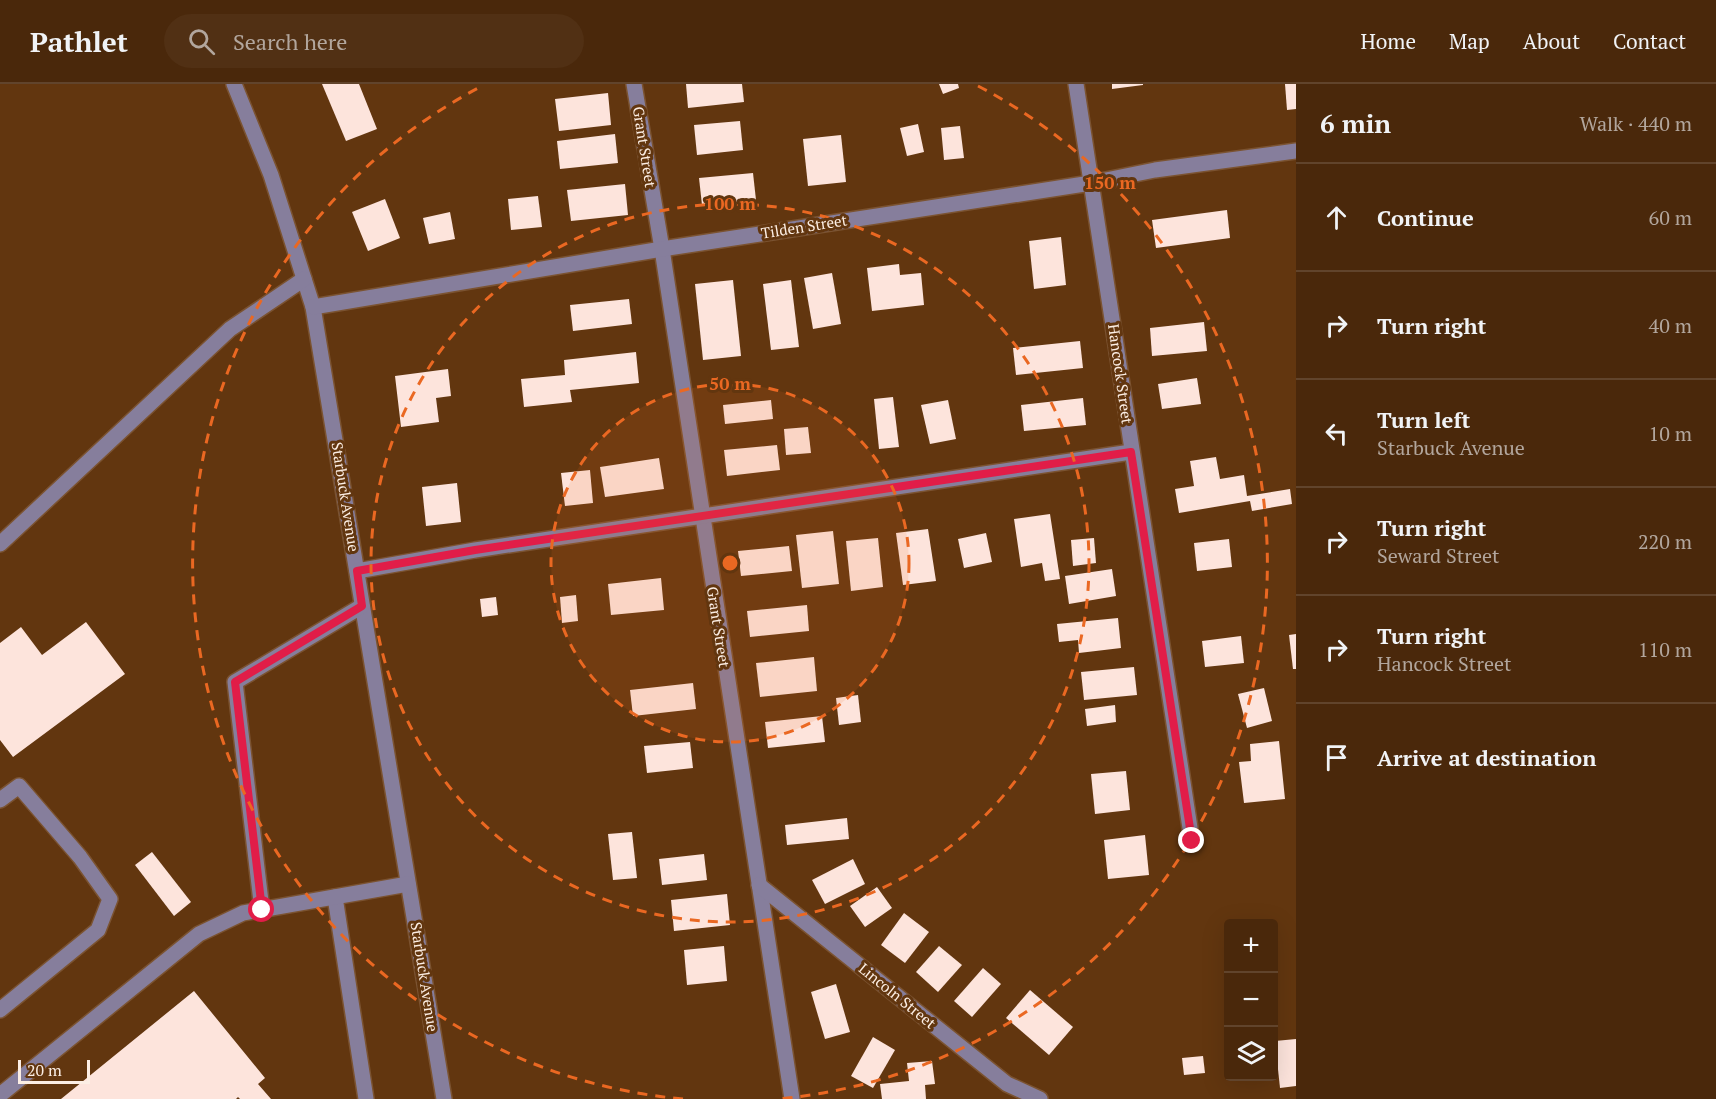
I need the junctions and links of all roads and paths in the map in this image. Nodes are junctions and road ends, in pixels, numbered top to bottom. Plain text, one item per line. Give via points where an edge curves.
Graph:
1 (234, 84) edge
2 (634, 84) edge
3 (1076, 84) edge
4 (1296, 151) edge
5 (1091, 183) junction
6 (662, 249) junction
7 (304, 279) junction
8 (313, 306) junction
9 (1131, 452) junction
10 (701, 517) junction
11 (0, 544) edge
12 (357, 571) junction
13 (362, 606) junction
14 (0, 800) edge
15 (1192, 841) dead end
16 (408, 884) junction
17 (759, 885) junction
18 (335, 897) junction
19 (262, 910) junction
20 (0, 1010) edge
21 (0, 1095) edge
22 (366, 1099) edge
23 (444, 1099) edge
24 (792, 1099) edge
25 (1040, 1099) edge

1 - 7 street, Starbuck Avenue via 271,175
2 - 6 street, Grant Street
3 - 5 street, Hancock Street
4 - 5 street, Tilden Street
5 - 6 street, Tilden Street
5 - 9 street, Hancock Street
6 - 8 street, Tilden Street
6 - 10 street, Grant Street
7 - 8 street, Starbuck Avenue
7 - 11 street via 230,328
8 - 12 street, Starbuck Avenue
9 - 10 street
9 - 15 street, Hancock Street
10 - 12 street
10 - 17 street, Grant Street
12 - 13 street, Starbuck Avenue
13 - 16 street, Starbuck Avenue
13 - 19 street via 235,682
14 - 20 street via 19,786 110,899 98,930
16 - 18 street
16 - 23 street, Starbuck Avenue
17 - 24 street, Grant Street
17 - 25 street, Lincoln Street via 1007,1084
18 - 19 street
18 - 22 street
19 - 21 street via 243,913 199,934

